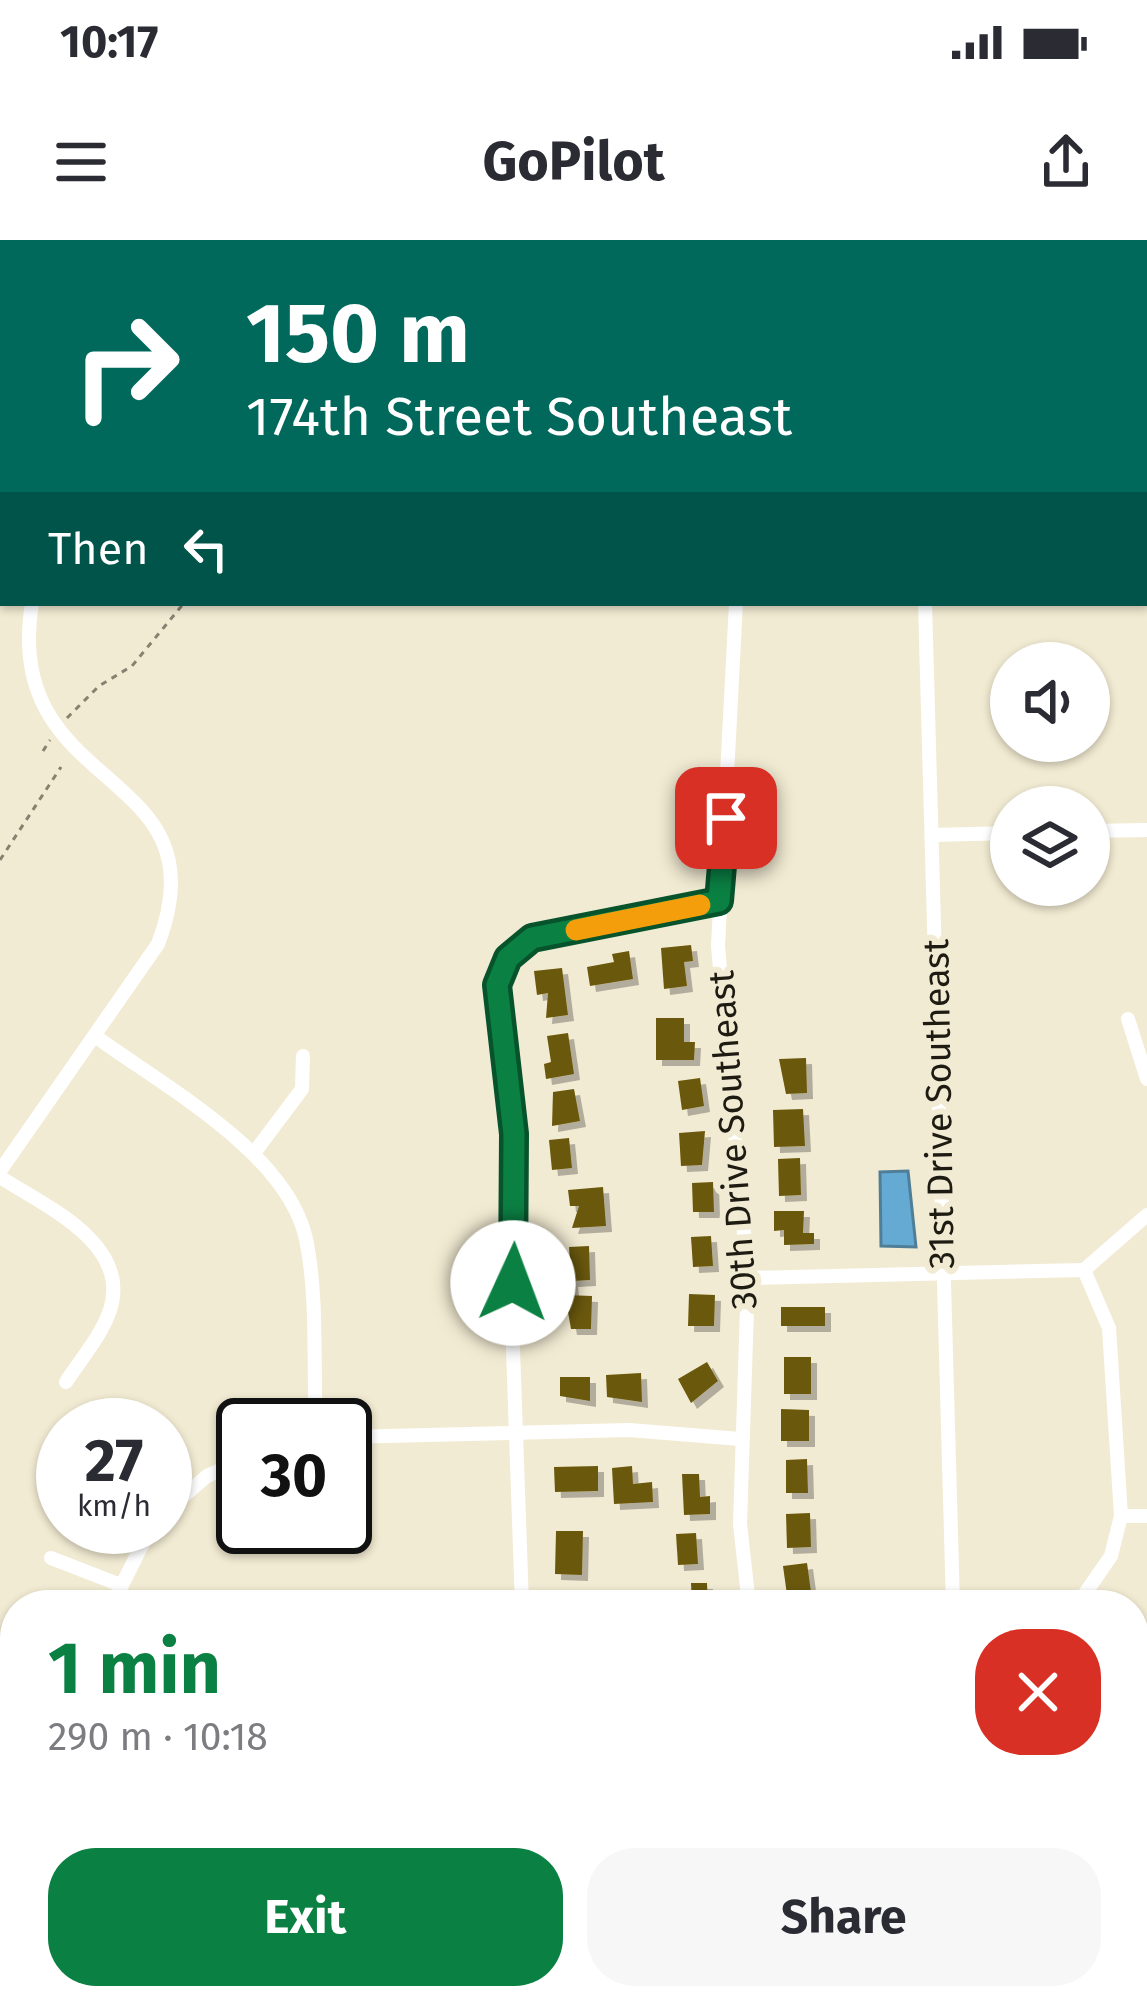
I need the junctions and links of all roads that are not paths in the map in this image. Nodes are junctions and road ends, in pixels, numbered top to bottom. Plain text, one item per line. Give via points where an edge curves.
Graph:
1 (30, 606) edge
2 (736, 606) edge
3 (926, 606) edge
4 (13, 636) dead end
5 (94, 790) dead end
6 (1147, 830) edge
7 (1110, 831) edge
8 (990, 834) edge
9 (932, 835) junction
10 (719, 901) junction
11 (1128, 1018) dead end
12 (95, 1036) junction
13 (303, 1056) dead end
14 (1147, 1079) edge
15 (254, 1153) junction
16 (0, 1174) edge
17 (1147, 1215) edge
18 (1084, 1270) junction
19 (942, 1277) junction
20 (748, 1278) junction
21 (66, 1382) dead end
22 (315, 1398) edge
23 (516, 1433) junction
24 (372, 1436) edge
25 (740, 1439) junction
26 (1121, 1516) junction
27 (1147, 1516) edge
28 (136, 1554) edge
29 (51, 1558) dead end
30 (118, 1584) junction
31 (116, 1590) edge
32 (521, 1590) edge
33 (747, 1590) edge
34 (952, 1590) edge
35 (1087, 1590) edge

1 - 4 street
2 - 10 street, 30th Drive Southeast
3 - 9 street, 31st Drive Southeast
5 - 12 street via 156,843 168,917
6 - 7 street
8 - 9 street
9 - 19 street, 31st Drive Southeast
10 - 20 street, 30th Drive Southeast via 721,1007
10 - 23 street via 532,938 508,958 497,985 516,1175
11 - 14 street
12 - 15 street
12 - 16 street
13 - 15 street via 302,1089
15 - 22 street via 286,1189 306,1241
16 - 21 street via 89,1235 106,1260 110,1310
17 - 18 street
18 - 19 street
18 - 26 street via 1109,1328
19 - 20 street
19 - 34 street, 31st Drive Southeast
20 - 25 street, 30th Drive Southeast
23 - 24 street
23 - 25 street via 629,1430
23 - 32 street
25 - 33 street, 30th Drive Southeast
26 - 27 street
26 - 35 street via 1111,1556
28 - 30 street
29 - 30 street
30 - 31 street

